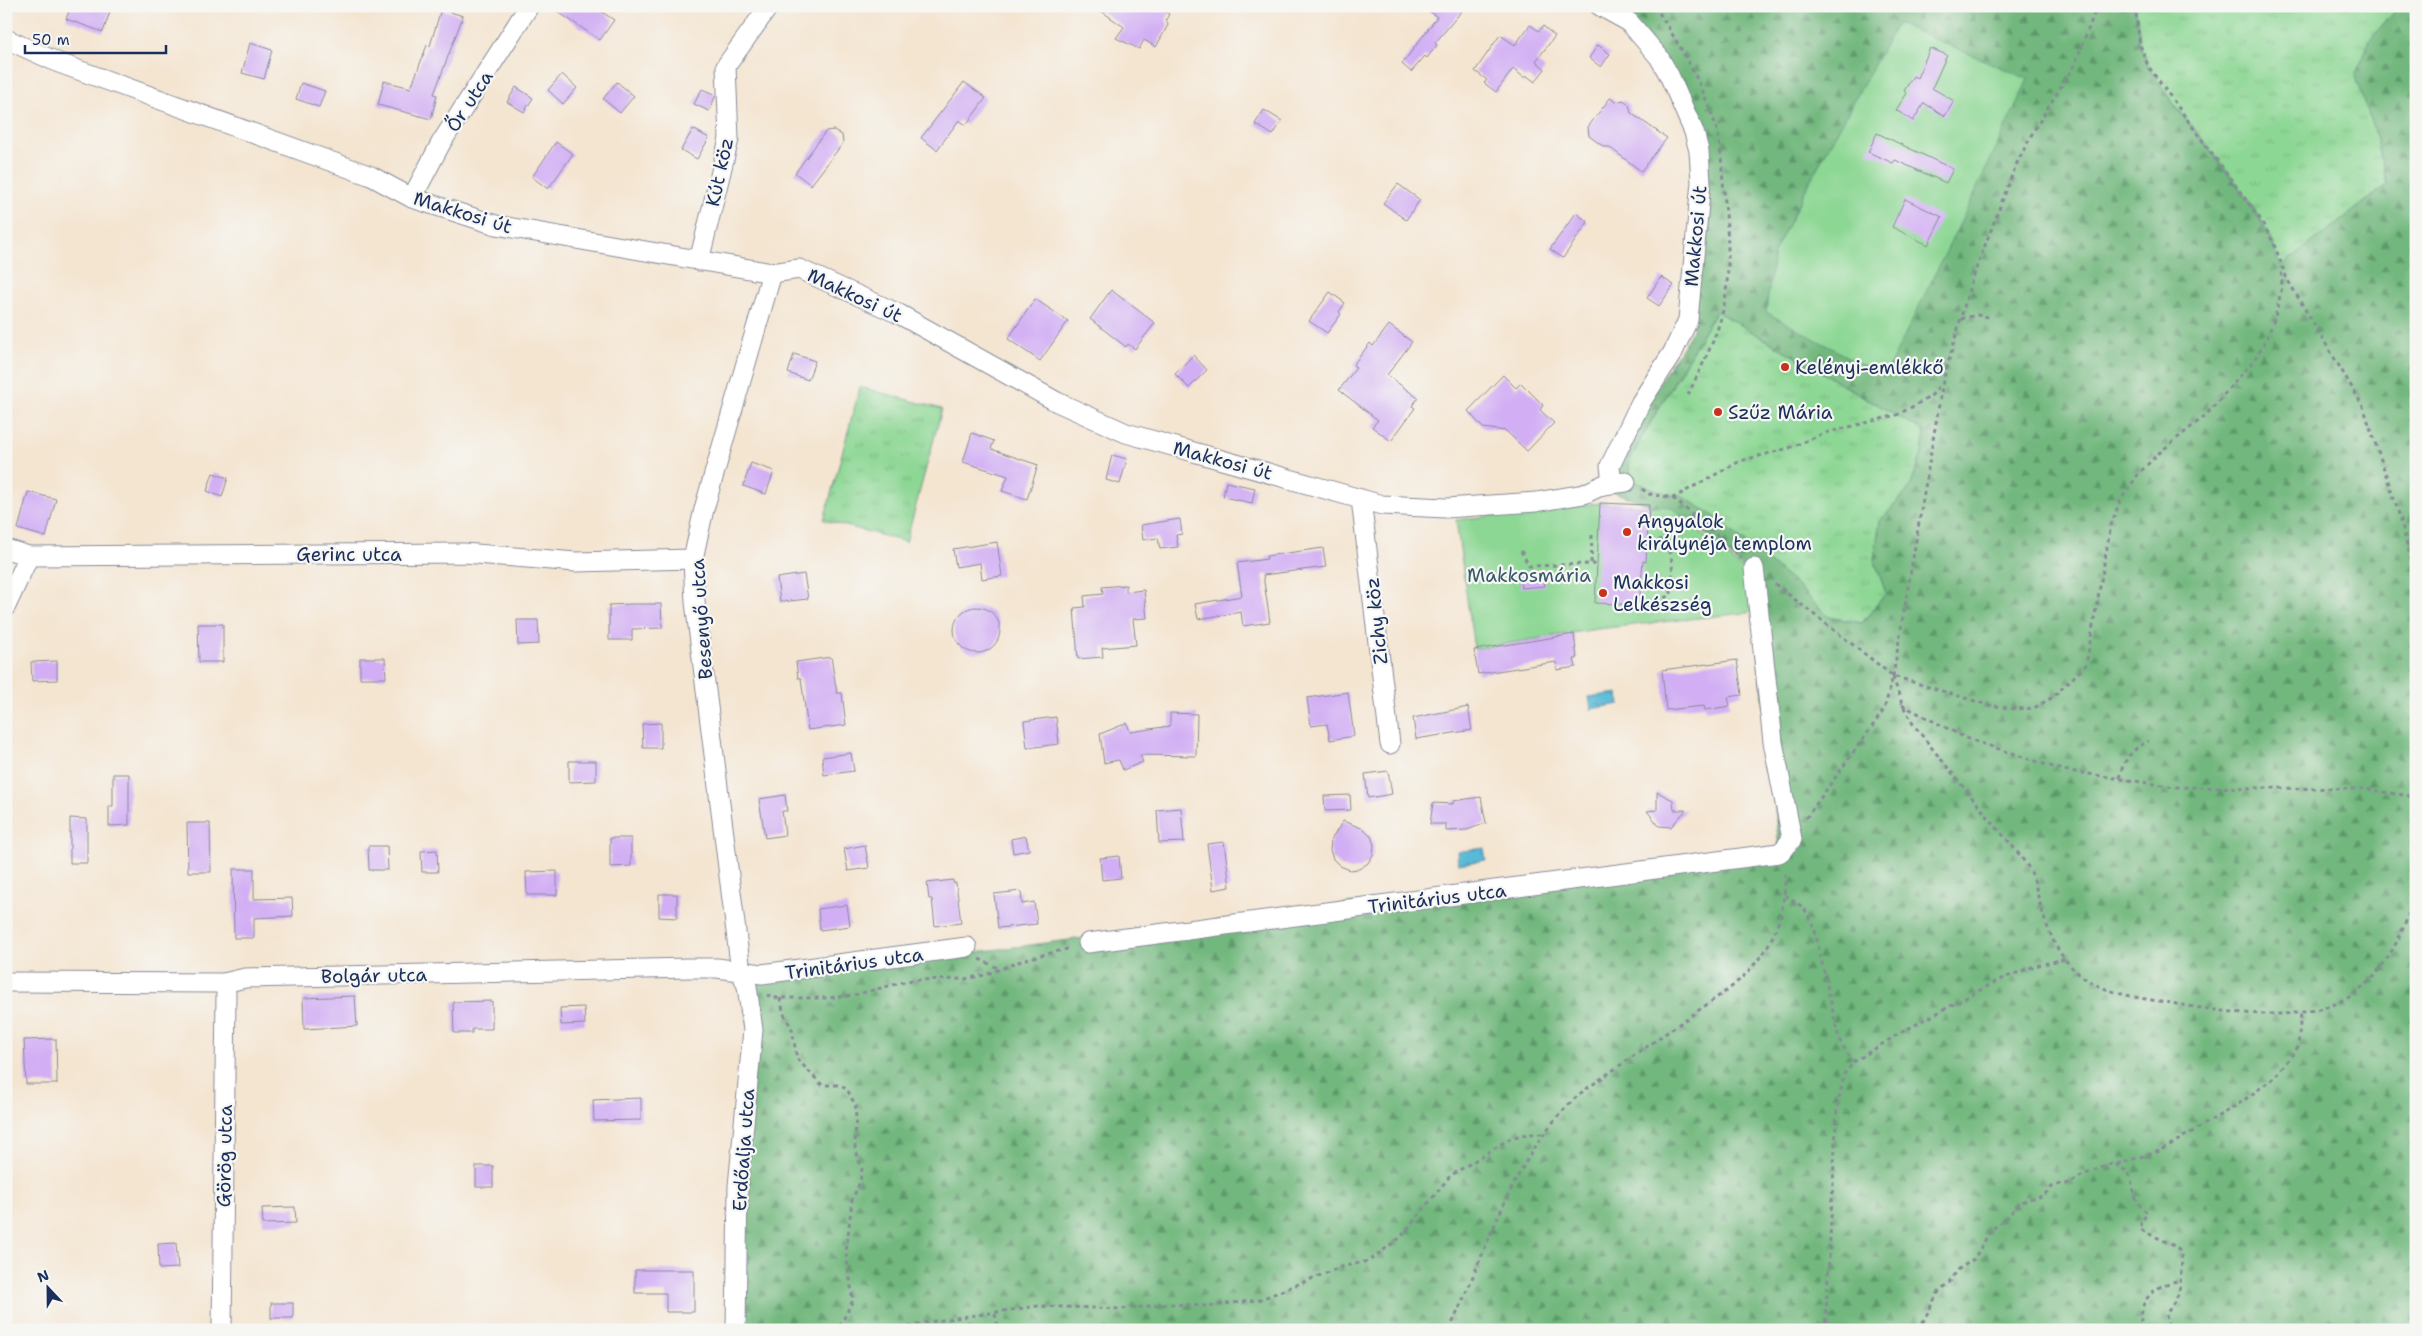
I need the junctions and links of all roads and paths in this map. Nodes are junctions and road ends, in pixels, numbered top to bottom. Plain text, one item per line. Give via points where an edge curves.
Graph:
1 (529, 6) edge
2 (769, 6) edge
3 (1600, 6) edge
4 (2097, 6) edge
5 (2135, 6) edge
6 (6, 39) edge
7 (412, 198) junction
8 (698, 261) junction
9 (2281, 266) junction
10 (772, 273) junction
11 (1989, 318) dead end
12 (1961, 320) junction
13 (1943, 381) junction
14 (1619, 482) junction
15 (1673, 498) junction
16 (1361, 499) junction
17 (1592, 535) dead end
18 (1659, 539) dead end
19 (6, 549) edge
20 (1521, 551) dead end
21 (29, 556) junction
22 (693, 559) junction
23 (1591, 564) junction
24 (1597, 564) dead end
25 (1754, 568) junction
26 (2416, 582) edge
27 (1656, 598) dead end
28 (6, 606) edge
29 (1893, 676) junction
30 (1902, 704) junction
31 (2149, 741) dead end
32 (1390, 744) dead end
33 (2119, 778) junction
34 (2416, 797) edge
35 (1788, 844) junction
36 (2416, 894) edge
37 (1785, 895) junction
38 (1088, 944) joint
39 (967, 947) dead end
40 (2064, 960) junction
41 (744, 979) junction
42 (6, 982) edge
43 (224, 983) junction
44 (780, 998) junction
45 (2301, 1012) junction
46 (1854, 1061) junction
47 (1542, 1134) junction
48 (2117, 1164) junction
49 (2179, 1281) junction
50 (994, 1314) junction
51 (222, 1330) edge
52 (736, 1330) edge
53 (838, 1330) edge
54 (901, 1330) edge
55 (999, 1330) edge
56 (1449, 1330) edge
57 (1825, 1330) edge
58 (1919, 1330) edge
59 (2139, 1330) edge
60 (2169, 1330) edge

1 - 7 street, Őr utca via 440,143
2 - 8 street, Kút köz via 726,66 729,138
3 - 14 street, Makkosi út via 1629,22 1669,75 1694,132 1701,182 1688,320 1673,352 1641,402 1610,466
4 - 12 path via 2075,64 2016,165 1978,261
5 - 9 path via 2140,45 2148,66 2250,203 2268,232
6 - 7 street, Makkosi út via 78,70 371,176
7 - 8 street, Makkosi út via 496,225
8 - 10 street, Makkosi út
9 - 26 path via 2363,406 2401,520
9 - 29 path via 2282,287 2275,317 2254,360 2206,415 2139,473 2120,501 2111,525 2086,665 2074,679 2034,708 2015,709 1972,700
10 - 16 street, Makkosi út via 799,269 899,314 1057,402 1126,433
10 - 22 street, Besenyő utca via 704,509
11 - 12 path via 1977,315
12 - 13 path
13 - 15 path via 1930,397 1911,409 1740,461
13 - 29 path
14 - 15 path via 1649,494
14 - 16 street, Makkosi út via 1584,494 1464,508 1382,505
15 - 25 path
16 - 32 street, Zichy köz
17 - 23 path
18 - 27 path via 1668,546 1672,559 1671,594
19 - 21 street, Gerinc utca
20 - 23 path via 1529,566
21 - 22 street, Gerinc utca via 464,553 576,562
21 - 28 street
22 - 41 street, Besenyő utca via 695,602
23 - 24 path
25 - 29 path
25 - 35 street
29 - 30 path
29 - 35 path via 1884,710
30 - 33 path via 1966,738 2062,770
30 - 40 path via 1926,740 2031,872 2052,937
31 - 33 path via 2137,746 2124,761
33 - 34 path via 2175,787 2365,789
35 - 37 path
35 - 38 street, Trinitárius utca via 1779,853
36 - 45 path via 2389,960 2371,980 2351,996
37 - 46 path via 1804,908 1814,927 1839,1039
37 - 47 path via 1768,947 1748,974 1582,1092 1560,1111
38 - 44 path via 1026,959 970,978 912,980 844,997
39 - 41 street, Trinitárius utca
40 - 45 path via 2101,987 2137,998 2243,1014
40 - 46 path via 2035,966 1999,980
41 - 43 street, Bolgár utca via 717,968 669,968 245,978
41 - 44 path
41 - 52 street, Erdőalja utca via 752,1030 738,1186
42 - 43 street, Bolgár utca
43 - 51 street, Görög utca
44 - 53 path via 792,1029 797,1059 822,1085 838,1085 847,1089 856,1107 854,1140 862,1169 852,1200 846,1253 854,1295
45 - 48 path via 2298,1047 2274,1078 2240,1103 2160,1151
46 - 57 path via 1841,1082 1837,1109
47 - 50 path via 1511,1138 1450,1176 1401,1237 1369,1261 1341,1267 1259,1300 1206,1306 1171,1304 1122,1309 1056,1305
47 - 56 path via 1516,1178
48 - 49 path via 2129,1173 2138,1202 2147,1212 2141,1230 2180,1251
48 - 58 path via 2083,1175 2070,1183 2054,1185 2043,1196 2027,1199 2016,1206 1991,1230 1974,1259 1958,1269 1950,1283 1937,1294
49 - 59 path via 2152,1293 2143,1307
49 - 60 path via 2177,1297 2166,1315
50 - 54 path via 922,1323
50 - 55 path

